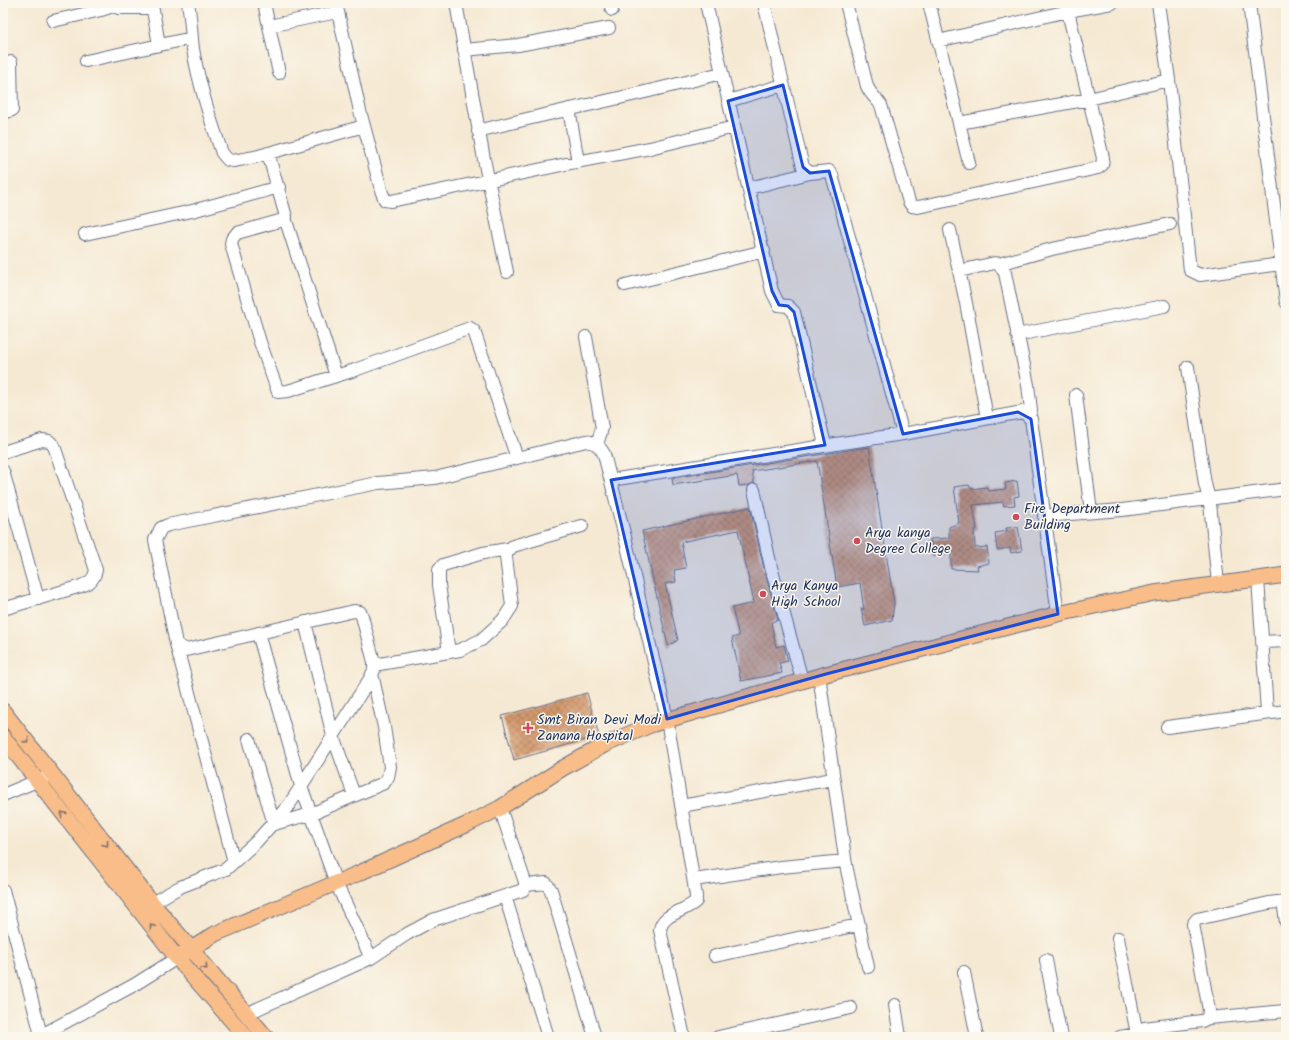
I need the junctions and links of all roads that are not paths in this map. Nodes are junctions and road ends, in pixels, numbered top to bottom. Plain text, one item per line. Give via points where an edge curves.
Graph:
1 (188, 3) edge
2 (264, 3) edge
3 (456, 3) edge
4 (706, 3) edge
5 (764, 3) edge
6 (846, 3) edge
7 (929, 3) edge
8 (1112, 3) edge
9 (1158, 3) edge
10 (1249, 3) edge
11 (112, 5) edge
12 (1067, 7) edge
13 (336, 8) edge
14 (53, 21) dead end
15 (269, 26) junction
16 (609, 28) dead end
17 (192, 38) junction
18 (938, 41) junction
19 (159, 45) junction
20 (464, 50) junction
21 (86, 61) dead end
22 (11, 62) dead end
23 (279, 73) dead end
24 (721, 73) junction
25 (1169, 80) junction
26 (783, 85) junction
27 (1089, 99) junction
28 (728, 101) junction
29 (569, 109) junction
30 (3, 113) edge
31 (959, 123) junction
32 (364, 126) junction
33 (734, 127) junction
34 (478, 131) junction
35 (268, 153) junction
36 (578, 162) junction
37 (968, 163) dead end
38 (810, 173) junction
39 (488, 181) junction
40 (279, 187) junction
41 (749, 188) junction
42 (286, 218) junction
43 (1170, 224) dead end
44 (950, 230) dead end
45 (85, 234) dead end
46 (764, 252) junction
47 (999, 264) junction
48 (1281, 264) junction
49 (959, 271) junction
50 (507, 272) dead end
51 (625, 285) dead end
52 (1286, 302) edge
53 (1164, 306) dead end
54 (1017, 335) junction
55 (586, 337) dead end
56 (1188, 367) dead end
57 (336, 376) junction
58 (1076, 395) dead end
59 (1029, 416) junction
60 (986, 418) junction
61 (903, 434) junction
62 (597, 445) junction
63 (825, 445) junction
64 (3, 452) edge
65 (517, 458) junction
66 (3, 471) edge
67 (611, 480) junction
68 (1286, 489) edge
69 (754, 490) dead end
70 (1209, 499) junction
71 (1091, 512) junction
72 (1044, 516) junction
73 (582, 526) dead end
74 (508, 549) junction
75 (1286, 575) edge
76 (1258, 578) junction
77 (1218, 584) junction
78 (38, 599) junction
79 (3, 609) edge
80 (1058, 614) junction
81 (305, 622) junction
82 (258, 633) junction
83 (1286, 641) edge
84 (1262, 642) junction
85 (176, 644) junction
86 (449, 652) junction
87 (373, 670) junction
88 (819, 676) junction
89 (802, 680) junction
90 (3, 710) edge
91 (1286, 711) edge
92 (1268, 712) junction
93 (667, 719) junction
94 (1167, 727) dead end
95 (333, 736) junction
96 (3, 737) edge
97 (249, 739) dead end
98 (51, 773) junction
99 (833, 779) junction
100 (38, 782) junction
101 (301, 786) junction
102 (3, 795) edge
103 (354, 795) junction
104 (681, 806) junction
105 (500, 808) junction
106 (311, 814) junction
107 (274, 824) junction
108 (845, 861) junction
109 (234, 862) junction
110 (694, 880) junction
111 (336, 883) junction
112 (526, 885) junction
113 (3, 890) edge
114 (505, 896) junction
115 (1284, 901) edge
116 (152, 903) junction
117 (1286, 922) edge
118 (858, 925) junction
119 (1118, 938) dead end
120 (190, 949) junction
121 (715, 956) dead end
122 (177, 958) junction
123 (371, 958) junction
124 (1046, 960) dead end
125 (868, 967) dead end
126 (964, 972) dead end
127 (895, 1005) dead end
128 (851, 1008) dead end
129 (1286, 1010) edge
130 (246, 1014) junction
131 (1208, 1018) junction
132 (40, 1036) edge
133 (1137, 1036) edge
134 (246, 1037) edge
135 (266, 1037) edge
136 (548, 1037) edge
137 (595, 1037) edge
138 (684, 1037) edge
139 (718, 1037) edge
140 (900, 1037) edge
141 (977, 1037) edge
142 (1061, 1037) edge
143 (1120, 1037) edge

1 - 17 street
2 - 15 street
3 - 20 street
4 - 24 street
5 - 26 street
6 - 27 street via 867,86 870,94 881,105 912,206 1100,167 1104,162
7 - 18 street
8 - 12 street
9 - 25 street
10 - 48 street
11 - 14 street
11 - 19 street via 119,8 153,10
12 - 18 street
12 - 27 street
13 - 15 street
13 - 32 street
15 - 23 street
16 - 20 street via 518,45
17 - 19 street
17 - 35 street via 201,92 224,158 233,161
18 - 31 street
19 - 21 street
20 - 34 street
22 - 30 street via 12,110
24 - 28 street
24 - 29 street
25 - 27 street
25 - 48 street via 1190,270 1200,275
26 - 28 street
26 - 38 street via 800,159 803,167
27 - 31 street
28 - 33 street
29 - 34 street
29 - 36 street
31 - 37 street
32 - 35 street
32 - 39 street via 385,200 398,201
33 - 36 street via 650,148
33 - 41 street
34 - 39 street
35 - 40 street
36 - 39 street
38 - 41 street
38 - 61 street via 829,171 832,175
39 - 50 street
40 - 42 street
40 - 45 street via 192,211
41 - 46 street
42 - 57 street
42 - 57 street via 238,233 232,239 231,244 260,342 278,392
43 - 47 street via 1052,249
44 - 49 street
46 - 51 street
46 - 63 street via 776,302 788,306 794,312
47 - 49 street
47 - 54 street via 1005,272
48 - 52 street
49 - 60 street
53 - 54 street
54 - 59 street via 1030,402
55 - 62 street via 602,428
56 - 70 street
57 - 65 street via 473,329
58 - 71 street
59 - 60 street via 1018,412
59 - 72 street
60 - 61 street
61 - 63 street
62 - 65 street via 586,441
62 - 67 street via 604,454
63 - 67 street
64 - 78 street via 42,440 49,441 54,446 96,570 95,578 89,583
65 - 85 street via 435,478 378,483 161,528 155,540
66 - 78 street
67 - 93 street
68 - 70 street
69 - 89 street via 771,567
70 - 71 street
70 - 77 street
71 - 72 street
72 - 80 street
73 - 74 street
74 - 86 street via 506,557 512,600 510,610 481,640
74 - 86 street via 483,553 443,565 439,569 438,585
75 - 76 main road
76 - 77 main road
76 - 84 street
77 - 80 main road
78 - 79 street
80 - 88 main road
81 - 82 street
81 - 87 street via 348,612 360,612
81 - 95 street
82 - 85 street via 186,650
82 - 101 street
83 - 84 street
84 - 92 street
85 - 109 street
86 - 87 street
87 - 95 street
87 - 103 street via 384,727 389,772 384,783
88 - 89 main road
88 - 99 street
89 - 93 main road
90 -> 98 main road
91 - 92 street
92 - 94 street
93 - 104 street
93 - 105 main road via 604,745
95 - 101 street
95 - 103 street
96 - 100 main road
97 - 107 street
98 - 100 street
98 -> 116 main road
99 - 104 street
99 - 108 street
100 - 102 street
122 -> 100 main road
101 - 106 street
101 - 107 street
103 - 106 street
104 - 110 street
105 - 111 main road
105 - 112 street
106 - 107 street
106 - 111 street
107 - 109 street
108 - 110 street via 781,867
108 - 118 street
109 - 116 street via 226,869 180,887
110 - 138 street via 696,902 667,918 661,924 660,930
111 - 120 main road via 226,929
111 - 123 street
112 - 114 street via 523,890
112 - 137 street via 546,883 551,890
113 - 132 street
114 - 123 street via 433,920
114 - 136 street
115 - 117 street
115 - 131 street via 1200,917 1194,921 1209,1010
116 - 120 main road
118 - 121 street
118 - 125 street
119 - 133 street
120 - 122 main road
120 -> 130 main road
122 - 132 street via 139,982
122 - 134 main road
123 - 130 street
124 - 142 street
126 - 141 street
127 - 140 street
128 - 139 street
129 - 131 street
130 - 135 main road
131 - 133 street via 1202,1021 1144,1028 1139,1030
133 - 143 street

